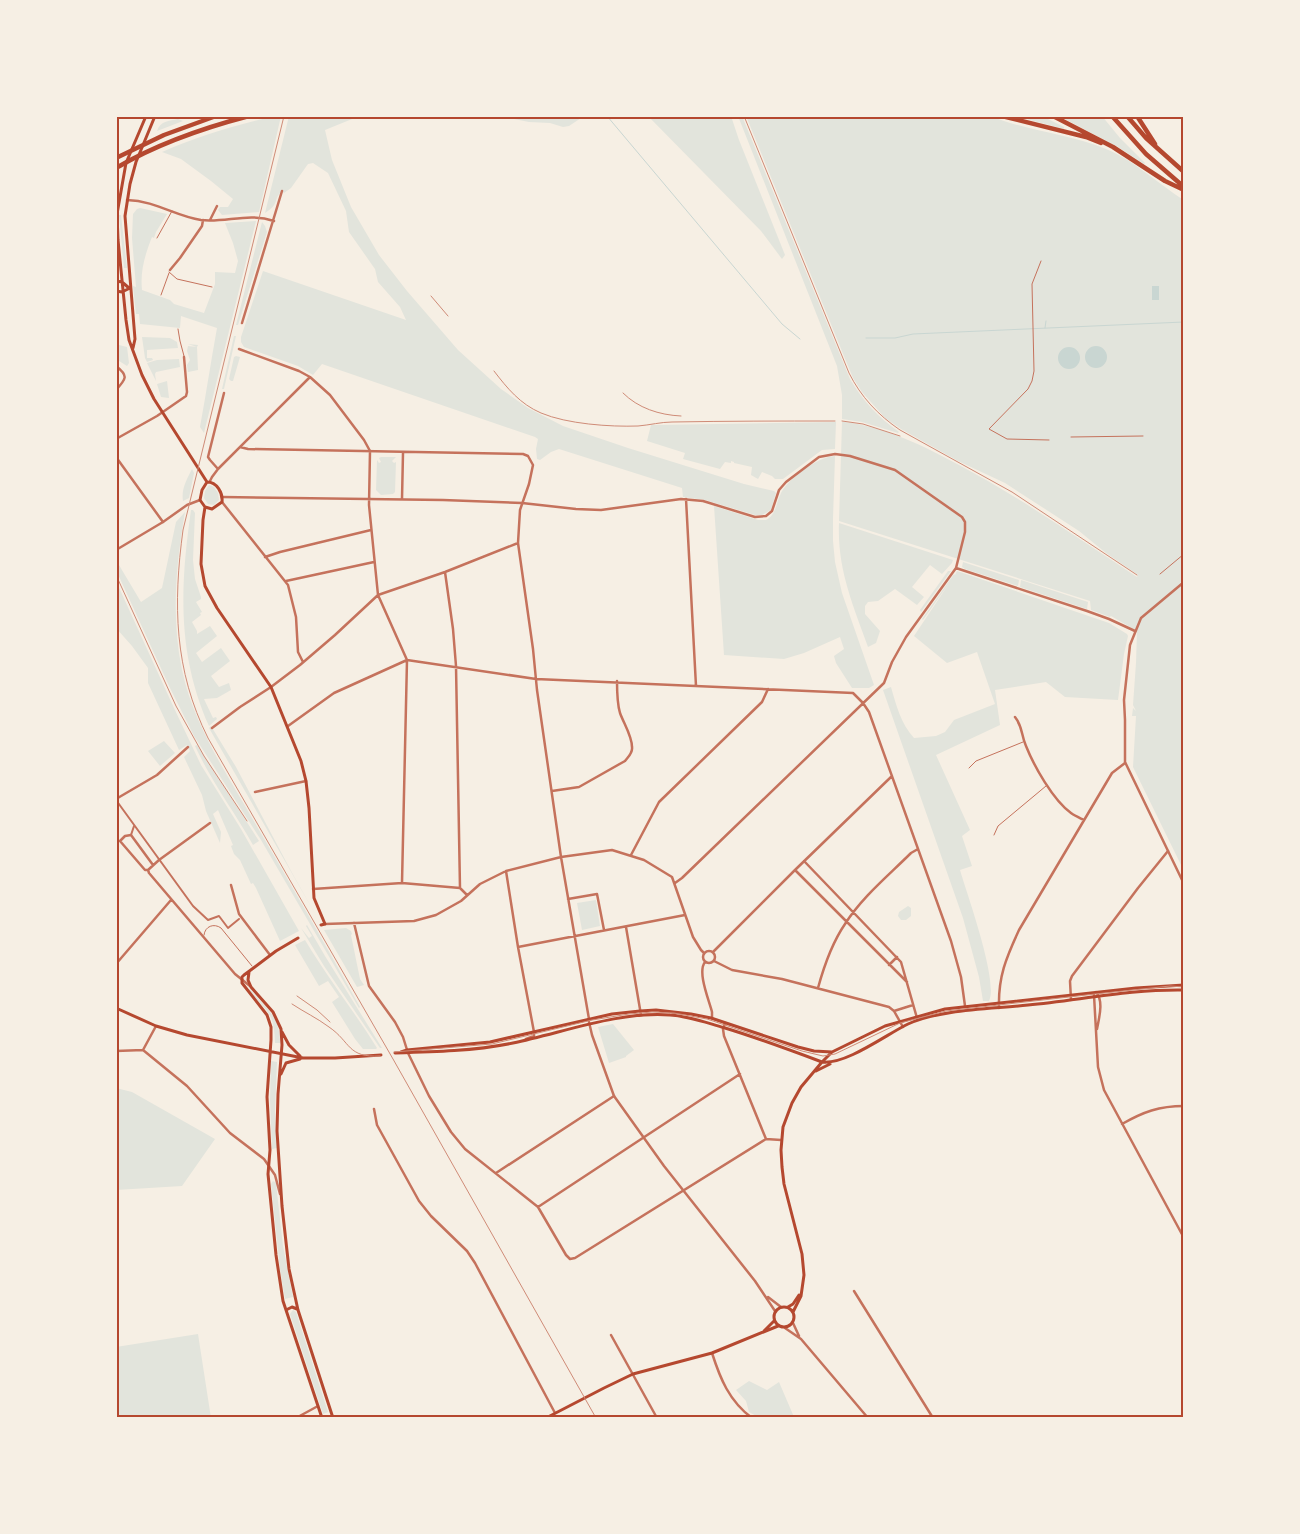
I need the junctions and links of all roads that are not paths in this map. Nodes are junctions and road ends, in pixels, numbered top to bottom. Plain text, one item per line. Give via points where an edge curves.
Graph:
1 (146, 116) edge
2 (155, 116) edge
3 (162, 116) edge
4 (186, 116) edge
5 (216, 116) edge
6 (249, 116) edge
7 (1002, 116) edge
8 (1053, 116) edge
9 (1112, 116) edge
10 (1127, 116) edge
11 (1137, 116) edge
12 (1112, 147) junction
13 (1160, 152) junction
14 (116, 158) edge
15 (116, 168) edge
16 (1184, 172) edge
17 (1184, 189) edge
18 (282, 191) dead end
19 (120, 193) junction
20 (127, 200) junction
21 (118, 206) junction
22 (217, 206) dead end
23 (173, 211) junction
24 (203, 220) junction
25 (210, 220) junction
26 (274, 221) junction
27 (157, 238) dead end
28 (1041, 262) dead end
29 (170, 271) junction
30 (116, 281) edge
31 (122, 282) junction
32 (212, 287) dead end
33 (130, 288) junction
34 (116, 291) edge
35 (122, 292) junction
36 (161, 295) dead end
37 (242, 324) dead end
38 (178, 329) dead end
39 (133, 348) junction
40 (240, 349) dead end
41 (184, 357) joint
42 (116, 366) edge
43 (310, 377) junction
44 (116, 390) edge
45 (224, 392) dead end
46 (163, 412) junction
47 (1143, 436) dead end
48 (1071, 437) dead end
49 (116, 439) edge
50 (1049, 440) dead end
51 (240, 447) junction
52 (370, 451) junction
53 (403, 452) junction
54 (116, 457) edge
55 (218, 469) junction
56 (209, 482) junction
57 (222, 497) junction
58 (369, 498) junction
59 (402, 499) junction
60 (686, 499) junction
61 (200, 500) junction
62 (222, 502) junction
63 (522, 503) junction
64 (205, 508) junction
65 (163, 522) junction
66 (372, 530) junction
67 (518, 543) junction
68 (116, 550) edge
69 (1184, 554) edge
70 (265, 557) junction
71 (374, 562) junction
72 (956, 568) junction
73 (445, 572) junction
74 (1160, 574) dead end
75 (286, 581) junction
76 (1184, 582) edge
77 (378, 595) junction
78 (1135, 631) junction
79 (407, 660) junction
80 (303, 662) junction
81 (456, 666) junction
82 (536, 679) junction
83 (617, 682) junction
84 (696, 686) junction
85 (271, 687) junction
86 (768, 689) junction
87 (863, 703) junction
88 (1015, 717) dead end
89 (288, 726) junction
90 (212, 728) dead end
91 (1024, 742) junction
92 (188, 748) dead end
93 (1125, 763) junction
94 (969, 768) dead end
95 (892, 776) junction
96 (306, 781) junction
97 (1047, 786) junction
98 (552, 791) junction
99 (255, 792) dead end
100 (116, 800) edge
101 (1084, 820) junction
102 (210, 823) dead end
103 (134, 826) junction
104 (994, 835) dead end
105 (131, 836) junction
106 (118, 841) edge
107 (918, 849) junction
108 (1168, 851) junction
109 (631, 855) junction
110 (561, 857) junction
111 (159, 860) junction
112 (804, 861) junction
113 (153, 865) junction
114 (148, 870) junction
115 (795, 870) junction
116 (506, 871) junction
117 (402, 883) junction
118 (675, 883) junction
119 (1184, 884) edge
120 (231, 885) dead end
121 (460, 888) junction
122 (313, 889) junction
123 (467, 895) junction
124 (568, 899) junction
125 (171, 900) junction
126 (854, 912) junction
127 (685, 915) junction
128 (240, 918) junction
129 (846, 922) junction
130 (354, 923) junction
131 (323, 924) joint
132 (626, 927) junction
133 (604, 930) junction
134 (574, 935) junction
135 (205, 938) junction
136 (298, 938) dead end
137 (518, 947) junction
138 (713, 952) junction
139 (704, 953) junction
140 (270, 955) junction
141 (897, 957) junction
142 (714, 961) junction
143 (705, 962) junction
144 (116, 964) edge
145 (889, 965) junction
146 (254, 968) junction
147 (249, 972) junction
148 (242, 980) junction
149 (908, 984) junction
150 (1184, 985) edge
151 (251, 986) junction
152 (818, 988) junction
153 (1184, 990) edge
154 (1096, 992) junction
155 (1071, 995) junction
156 (1099, 996) junction
157 (1094, 997) junction
158 (1071, 1000) junction
159 (913, 1005) junction
160 (965, 1006) junction
161 (999, 1006) junction
162 (116, 1008) edge
163 (894, 1011) junction
164 (640, 1013) junction
165 (712, 1018) junction
166 (917, 1018) junction
167 (589, 1022) junction
168 (900, 1022) junction
169 (725, 1023) junction
170 (710, 1024) junction
171 (156, 1026) junction
172 (902, 1027) junction
173 (724, 1028) junction
174 (281, 1029) junction
175 (1096, 1033) junction
176 (534, 1034) junction
177 (520, 1042) junction
178 (143, 1050) junction
179 (116, 1051) edge
180 (270, 1052) junction
181 (408, 1052) junction
182 (832, 1052) junction
183 (396, 1053) dead end
184 (281, 1054) junction
185 (381, 1055) dead end
186 (303, 1058) junction
187 (822, 1062) junction
188 (835, 1062) junction
189 (814, 1073) junction
190 (740, 1074) junction
191 (279, 1076) junction
192 (614, 1096) junction
193 (1184, 1106) edge
194 (374, 1109) dead end
195 (1122, 1124) junction
196 (643, 1138) junction
197 (766, 1139) junction
198 (781, 1140) junction
199 (270, 1156) junction
200 (264, 1159) junction
201 (269, 1165) junction
202 (496, 1173) junction
203 (683, 1192) junction
204 (282, 1206) junction
205 (538, 1207) junction
206 (1184, 1238) edge
207 (802, 1290) junction
208 (854, 1291) dead end
209 (766, 1296) junction
210 (781, 1307) junction
211 (788, 1308) junction
212 (286, 1310) junction
213 (298, 1310) junction
214 (775, 1311) junction
215 (793, 1312) junction
216 (774, 1321) junction
217 (793, 1323) junction
218 (778, 1326) junction
219 (785, 1328) junction
220 (762, 1333) junction
221 (611, 1335) dead end
222 (800, 1339) junction
223 (712, 1353) junction
224 (633, 1374) junction
225 (318, 1406) junction
226 (555, 1413) junction
227 (296, 1418) edge
228 (322, 1418) edge
229 (333, 1418) edge
230 (546, 1418) edge
231 (658, 1418) edge
232 (752, 1418) edge
233 (868, 1418) edge
234 (933, 1418) edge

1 - 19 main road via 130,154
2 - 20 main road via 136,162
3 - 4 street
5 - 14 highway via 164,135
6 - 15 highway via 210,126
7 - 12 highway via 1086,137
8 - 12 highway
9 - 17 highway
10 - 13 highway
11 - 13 highway
12 - 17 highway via 1165,181
13 - 16 highway
18 - 26 street
19 - 20 main road
19 - 21 main road
20 - 21 main road
20 - 23 street
20 - 33 main road via 125,216
21 - 31 main road
22 - 25 street
23 - 24 street
23 - 27 lane
24 - 25 street
24 - 29 street
25 - 26 street via 257,217
26 - 37 street
28 - 50 lane via 1032,284 1032,381 989,429 1007,439
29 - 32 lane via 177,279
29 - 36 lane
30 - 31 main road
31 - 33 main road
31 - 35 main road
33 - 35 main road
33 - 39 main road
34 - 35 main road
35 - 39 main road
38 - 41 lane
39 - 46 main road via 142,375
40 - 43 street
41 - 46 street via 186,396
42 - 44 street via 124,372 125,380
43 - 51 street
43 - 52 street via 330,395
45 - 55 street via 208,457
46 - 49 street
46 - 56 main road
47 - 48 lane
51 - 52 street
51 - 55 street
52 - 53 street
52 - 58 street
53 - 59 street
53 - 63 street via 528,456 533,464 532,472
54 - 65 street
55 - 56 street
56 - 57 main road
56 - 61 main road via 202,490
57 - 58 street
57 - 62 main road
58 - 59 street
58 - 66 street
59 - 63 street
60 - 63 street via 601,510
60 - 72 street via 755,517 766,516 772,511 779,490 786,482 819,457 841,454 895,470 962,517 965,525
60 - 84 street
61 - 64 main road
61 - 65 street
62 - 64 main road via 215,508
62 - 70 street
63 - 67 street
64 - 85 main road via 201,564 205,586
65 - 68 street
66 - 70 street
66 - 71 street
67 - 73 street
67 - 82 street
69 - 74 lane
70 - 75 street
71 - 75 street
71 - 77 street
72 - 78 street via 1088,611
72 - 87 street via 906,637 884,684
73 - 77 street
73 - 81 street
75 - 80 street via 296,617 298,652
76 - 78 street via 1143,616
77 - 79 street
77 - 80 street
78 - 93 street via 1125,686
79 - 81 street
79 - 89 street via 334,693
79 - 117 street
80 - 85 street
81 - 82 street
81 - 121 street
82 - 83 street
82 - 98 street
83 - 84 street
83 - 98 street via 617,700 630,735 631,754 625,761 579,787
84 - 86 street
85 - 89 main road
85 - 90 street
86 - 87 street via 853,693
86 - 109 street via 762,702 660,802
87 - 95 street via 870,712
87 - 118 street
88 - 91 street via 1021,725
89 - 96 main road
91 - 94 lane via 976,761
91 - 97 street
92 - 100 street via 157,774
93 - 101 street via 1112,773
93 - 108 street
95 - 107 street
95 - 112 street
96 - 99 street
96 - 122 main road
97 - 101 street via 1070,812
97 - 104 lane via 998,826
98 - 110 street
100 - 103 street
101 - 161 street via 1007,956 1000,982
102 - 111 street
103 - 105 street
103 - 111 street
105 - 106 street
105 - 113 street
106 - 114 street
107 - 126 street
107 - 160 street via 951,941
108 - 119 street
108 - 155 street via 1072,976
109 - 110 street via 612,850
109 - 118 street via 666,873
110 - 116 street
110 - 124 street
111 - 113 street
111 - 128 street via 192,905 208,920 219,916 228,928
112 - 115 street
112 - 126 street
113 - 114 street
114 - 125 street
115 - 129 street
115 - 138 street
116 - 123 street via 480,884
116 - 137 street
117 - 121 street
117 - 122 street
118 - 127 street
120 - 128 street
121 - 123 street
122 - 131 main road
123 - 130 street via 436,915 414,921
124 - 133 street via 597,894
124 - 134 street
125 - 135 street
125 - 144 street
126 - 129 street
126 - 141 street
127 - 132 street
127 - 139 street via 693,937
128 - 140 street
129 - 145 street
129 - 152 street via 823,968
130 - 131 street
130 - 181 street via 369,986 395,1022
132 - 133 street
132 - 164 street
133 - 134 street
134 - 137 street
134 - 167 street
135 - 146 lane via 204,931 217,925
135 - 148 street
136 - 140 main road
137 - 176 street
138 - 139 street
138 - 142 street
139 - 143 street via 702,959
140 - 146 main road
141 - 145 street
141 - 149 street
142 - 143 street
142 - 152 street via 741,973
143 - 165 street via 701,973
145 - 149 street
146 - 147 main road
147 - 148 main road
147 - 151 main road
148 - 151 street
148 - 180 main road via 242,985 267,1015 271,1030
149 - 159 street
150 - 154 main road
151 - 174 main road via 273,1012
152 - 163 street
153 - 156 main road
154 - 155 main road
154 - 156 street
154 - 157 street
155 - 158 street
155 - 161 main road
156 - 157 main road
156 - 175 street
157 - 158 main road
157 - 175 street
158 - 161 main road
159 - 163 street
159 - 166 street
160 - 161 main road
160 - 166 main road
161 - 166 main road
162 - 171 main road
163 - 168 street
164 - 165 main road via 677,1012
164 - 167 main road
164 - 170 main road via 679,1016
165 - 169 main road
165 - 170 street
166 - 168 main road
166 - 172 main road
167 - 176 main road
167 - 177 main road
167 - 192 street
168 - 172 street
168 - 182 main road
169 - 173 street
169 - 182 main road via 814,1051
170 - 173 main road
171 - 178 street
171 - 180 main road
172 - 188 main road
173 - 187 main road
173 - 190 street via 724,1036
174 - 184 main road
174 - 186 main road via 289,1045
175 - 195 street via 1100,1079
176 - 177 street
176 - 181 main road
177 - 181 main road
178 - 179 street
178 - 200 street via 187,1086 230,1133
180 - 184 main road
180 - 199 main road via 267,1097
181 - 183 main road
181 - 202 street via 451,1132 465,1149
182 - 187 main road
184 - 186 main road
184 - 191 main road
185 - 186 main road
186 - 191 main road via 286,1063
187 - 188 main road
187 - 189 main road
188 - 189 main road
189 - 198 main road via 792,1103
190 - 196 street
190 - 197 street
191 - 204 main road via 277,1131
192 - 196 street
192 - 202 street
193 - 195 street via 1155,1108
194 - 226 street via 377,1124 419,1201 475,1264
195 - 206 street
196 - 203 street
196 - 205 street
197 - 198 street
197 - 203 street
198 - 207 main road via 784,1184 802,1254
199 - 200 street
199 - 201 main road
200 - 201 street
201 - 204 street via 276,1175
201 - 212 main road via 276,1255
202 - 205 street
203 - 205 street via 570,1259
203 - 209 street
204 - 213 main road via 291,1281
207 - 211 main road
207 - 215 main road
208 - 234 street
209 - 210 street
209 - 214 street
210 - 211 main road
210 - 214 main road
211 - 215 main road
212 - 213 main road via 292,1307
212 - 225 main road
213 - 229 main road
214 - 216 main road
215 - 217 main road
216 - 218 main road
216 - 220 main road
217 - 219 main road
217 - 222 street
218 - 219 main road
218 - 220 main road
219 - 222 street
220 - 223 main road
221 - 224 street
222 - 233 street
223 - 224 main road
223 - 232 street via 729,1396
224 - 226 main road
224 - 231 street
225 - 227 street
225 - 228 main road
226 - 230 main road

